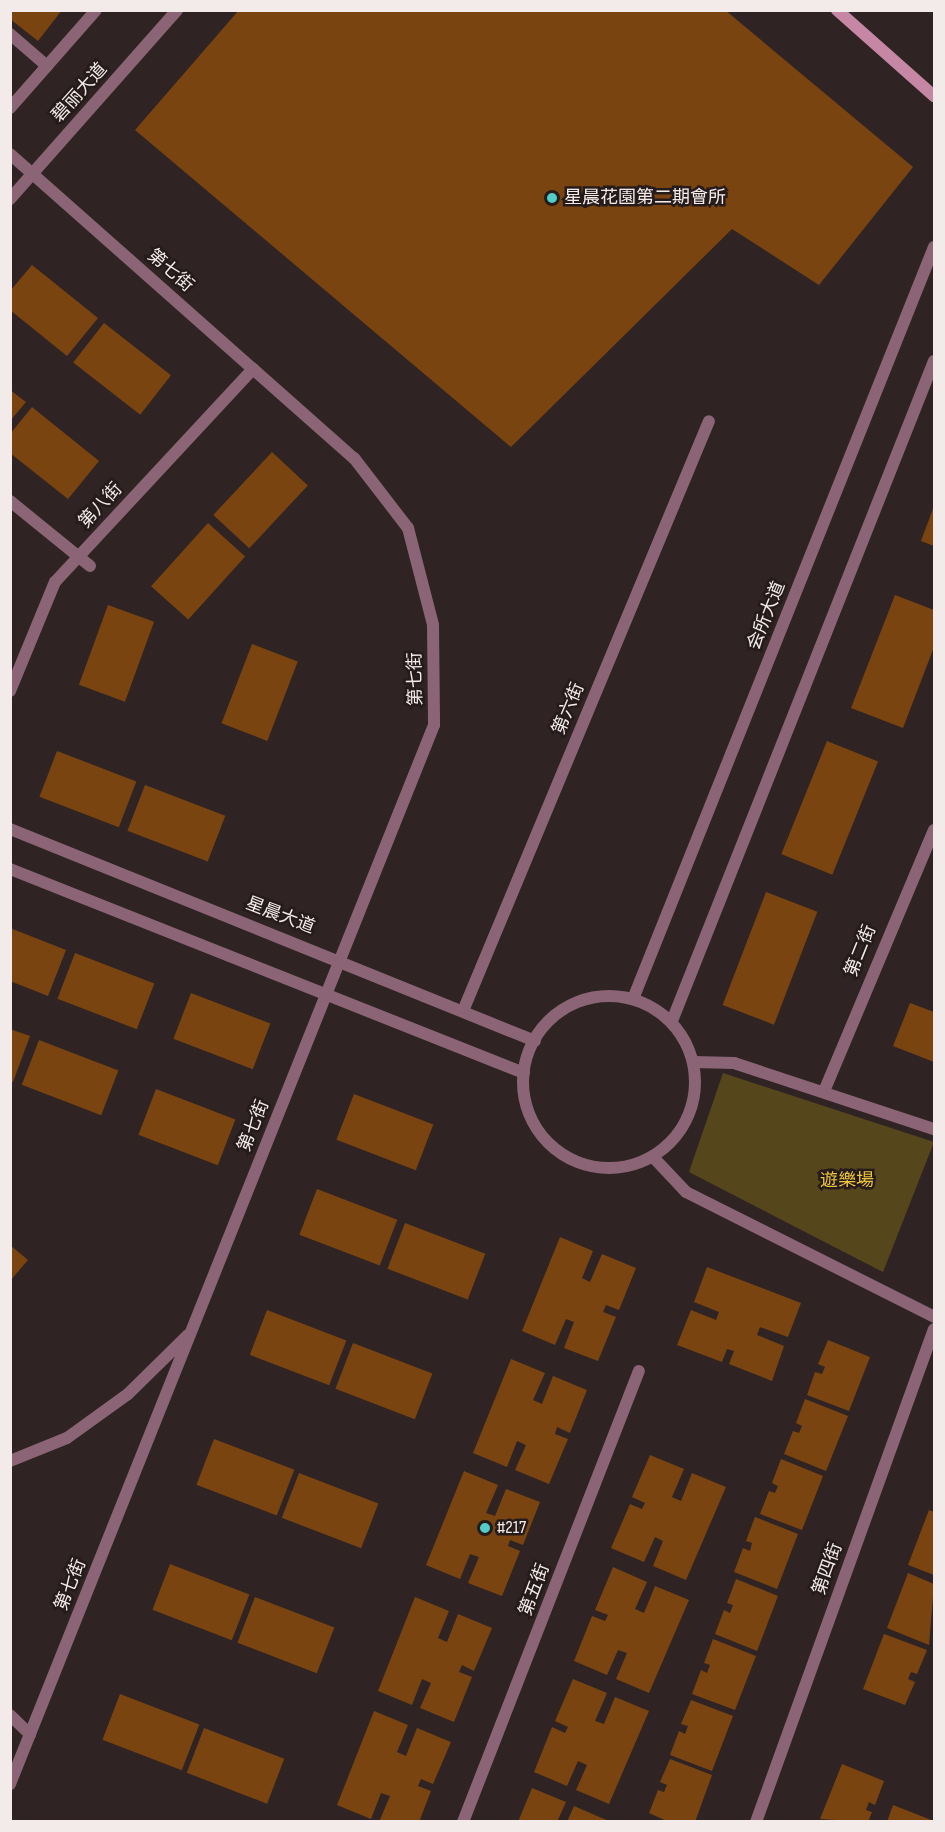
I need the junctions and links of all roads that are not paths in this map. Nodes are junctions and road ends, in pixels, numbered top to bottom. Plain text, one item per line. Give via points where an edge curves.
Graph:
1 (96, 10) edge
2 (177, 10) edge
3 (837, 10) edge
4 (10, 34) edge
5 (47, 66) junction
6 (934, 96) edge
7 (10, 108) edge
8 (10, 154) edge
9 (32, 174) junction
10 (10, 199) edge
11 (934, 247) edge
12 (934, 361) edge
13 (253, 369) junction
14 (709, 421) dead end
15 (10, 501) edge
16 (79, 557) junction
17 (90, 566) dead end
18 (10, 691) edge
19 (10, 829) edge
20 (934, 830) edge
21 (10, 869) edge
22 (340, 959) junction
23 (325, 997) junction
24 (633, 999) junction
25 (463, 1011) junction
26 (672, 1021) junction
27 (535, 1041) junction
28 (693, 1062) junction
29 (524, 1073) junction
30 (825, 1089) junction
31 (934, 1129) edge
32 (653, 1157) junction
33 (934, 1317) edge
34 (934, 1329) edge
35 (191, 1332) junction
36 (639, 1371) dead end
37 (10, 1461) edge
38 (10, 1715) edge
39 (30, 1734) junction
40 (10, 1784) edge
41 (463, 1821) edge
42 (756, 1821) edge

1 - 5 street
2 - 9 street, 碧丽大道
3 - 6 main road
4 - 5 street
5 - 7 street
8 - 9 street, 第七街
9 - 10 street, 碧丽大道
9 - 13 street, 第七街
11 - 24 street, 会所大道
12 - 26 street
13 - 16 street, 第八街
13 - 22 street, 第七街 via 354,458 408,528 433,625 434,725
14 - 25 street, 第六街
15 - 16 street
16 - 17 street
16 - 18 street, 第八街 via 55,582
19 - 22 street, 星晨大道
20 - 30 street, 第二街
21 - 23 street
22 - 23 street, 第七街
22 - 25 street, 星晨大道
23 - 29 street
23 - 35 street, 第七街
24 - 26 street
24 - 27 street via 590,997 562,1009
25 - 27 street, 星晨大道
26 - 28 street
27 - 29 street
28 - 30 street via 734,1063
28 - 32 street via 693,1105 681,1132
29 - 32 street via 526,1109 539,1133 558,1153 610,1170
30 - 31 street
32 - 33 street via 686,1192
34 - 42 street, 第四街
35 - 37 street, 第七街 via 128,1394 67,1438
35 - 39 street, 第七街
36 - 41 street, 第五街
38 - 39 street
39 - 40 street, 第七街

